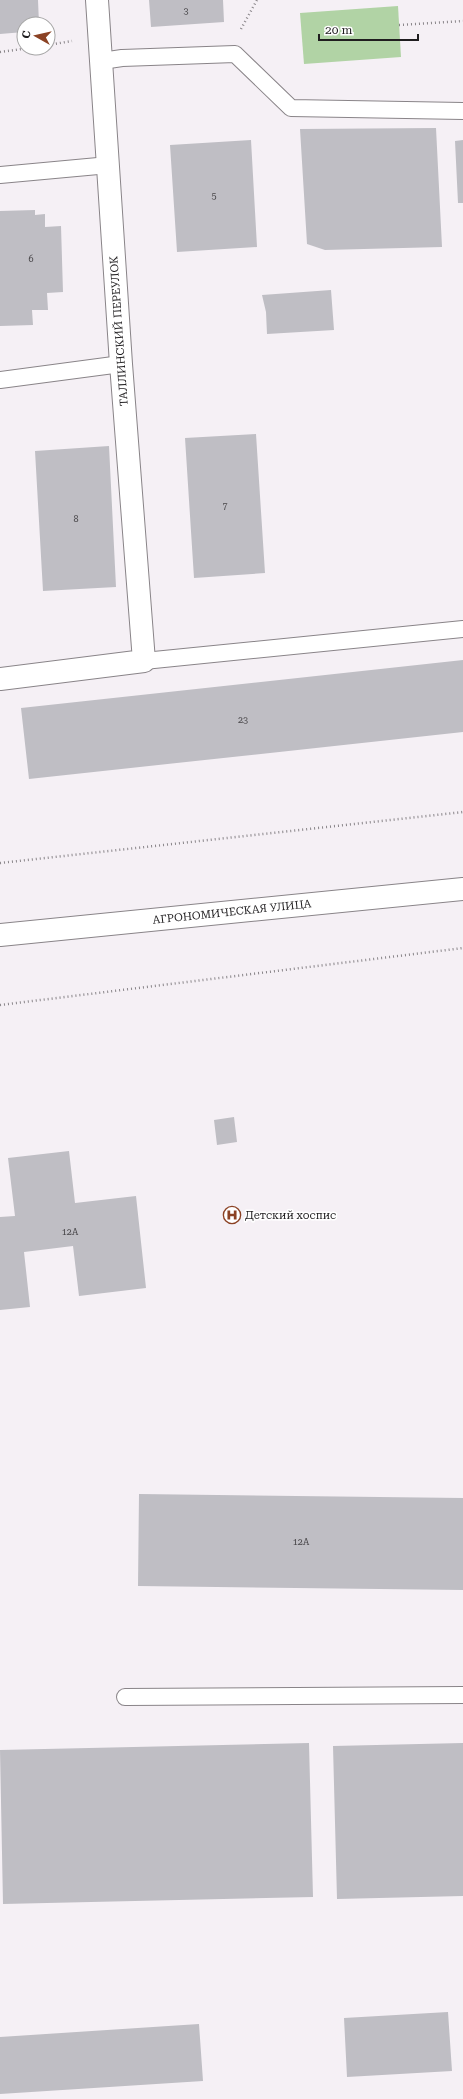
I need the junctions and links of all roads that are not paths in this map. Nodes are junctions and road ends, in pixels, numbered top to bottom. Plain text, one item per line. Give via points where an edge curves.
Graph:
1 (97, 0) edge
2 (102, 61) junction
3 (463, 111) edge
4 (108, 165) junction
5 (0, 175) edge
6 (121, 364) junction
7 (0, 380) edge
8 (463, 629) edge
9 (144, 661) junction
10 (0, 679) edge
11 (463, 889) edge
12 (0, 935) edge
13 (463, 1695) edge
14 (125, 1697) dead end

1 - 2 street, ТАЛЛИНСКИЙ ПЕРЕУЛОК
2 - 3 lane via 236,54 291,108
2 - 4 street, ТАЛЛИНСКИЙ ПЕРЕУЛОК
4 - 5 lane
4 - 6 street, ТАЛЛИНСКИЙ ПЕРЕУЛОК
6 - 7 lane
6 - 9 street, ТАЛЛИНСКИЙ ПЕРЕУЛОК
8 - 9 lane
9 - 10 street
11 - 12 street, АГРОНОМИЧЕСКАЯ УЛИЦА
13 - 14 lane

